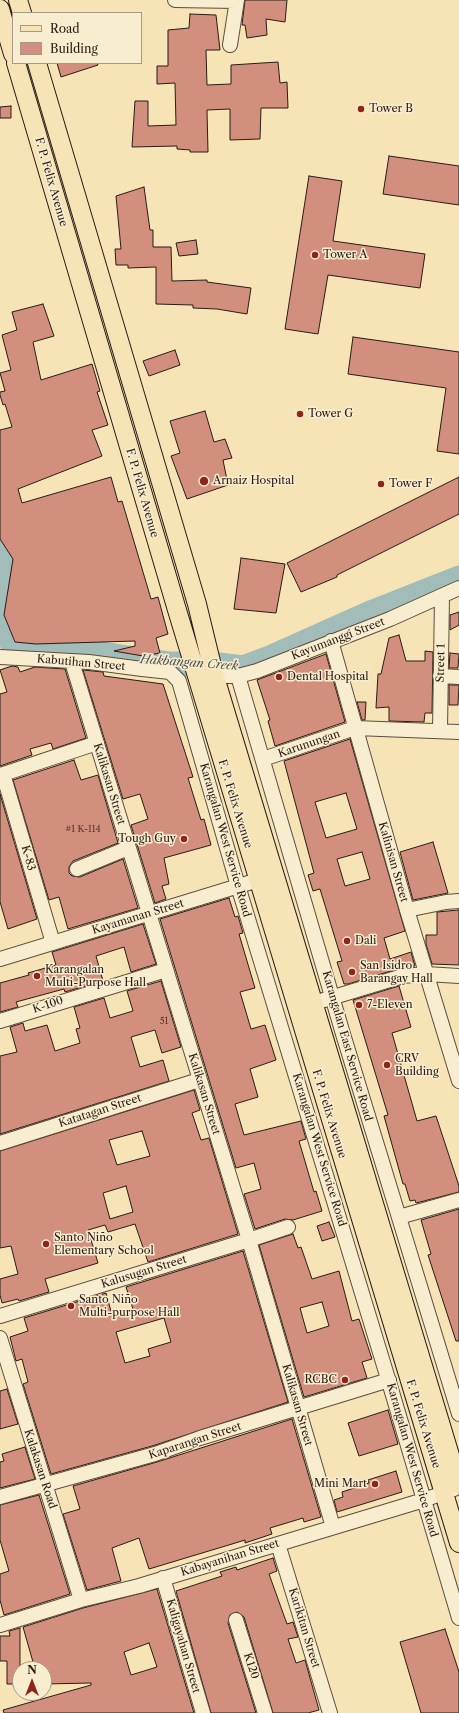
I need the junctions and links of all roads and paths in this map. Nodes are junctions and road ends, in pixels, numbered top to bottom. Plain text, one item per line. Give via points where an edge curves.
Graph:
1 (18, 0) edge
2 (175, 0) edge
3 (237, 0) edge
4 (0, 9) edge
5 (22, 12) edge
6 (230, 45) dead end
7 (12, 51) edge
8 (16, 64) edge
9 (37, 64) edge
10 (170, 514) junction
11 (150, 520) junction
12 (459, 588) edge
13 (442, 596) junction
14 (197, 604) junction
15 (177, 610) junction
16 (331, 642) junction
17 (0, 644) edge
18 (3, 657) edge
19 (72, 662) junction
20 (206, 675) junction
21 (238, 676) junction
22 (440, 676) junction
23 (459, 677) edge
24 (179, 681) junction
25 (355, 728) junction
26 (440, 730) junction
27 (459, 732) edge
28 (97, 743) junction
29 (263, 759) junction
30 (2, 774) edge
31 (128, 848) junction
32 (77, 870) dead end
33 (267, 878) junction
34 (238, 886) junction
35 (459, 901) edge
36 (407, 910) junction
37 (148, 914) junction
38 (53, 943) junction
39 (0, 958) edge
40 (166, 970) junction
41 (426, 974) junction
42 (459, 976) edge
43 (333, 997) junction
44 (306, 1006) junction
45 (0, 1021) edge
46 (454, 1047) edge
47 (199, 1080) junction
48 (459, 1081) edge
49 (0, 1143) edge
50 (459, 1200) edge
51 (399, 1217) junction
52 (288, 1227) dead end
53 (249, 1240) junction
54 (0, 1316) edge
55 (0, 1338) edge
56 (389, 1380) junction
57 (298, 1409) junction
58 (459, 1414) edge
59 (46, 1486) junction
60 (454, 1488) edge
61 (0, 1497) edge
62 (424, 1500) junction
63 (333, 1527) junction
64 (459, 1543) edge
65 (278, 1544) junction
66 (164, 1578) junction
67 (81, 1600) junction
68 (459, 1618) edge
69 (236, 1620) dead end
70 (0, 1624) edge
71 (328, 1712) edge
72 (203, 1713) edge
73 (265, 1713) edge

1 - 5 main road
2 - 3 street
3 - 6 street
4 - 7 main road
8 - 11 main road, F. P. Felix Avenue
9 - 10 main road, F. P. Felix Avenue
10 - 11 main road
10 - 14 main road, F. P. Felix Avenue
11 - 15 main road, F. P. Felix Avenue
12 - 13 street, Kayumanggi Street
13 - 16 street, Kayumanggi Street
13 - 22 street, Street 1
14 - 15 main road
14 - 20 main road, F. P. Felix Avenue via 202,624
15 - 20 main road, F. P. Felix Avenue via 183,631
16 - 21 street, Kayumanggi Street
16 - 25 street, Kalinisan Street
17 - 18 street, Kabutihan Street
18 - 19 street, Kabutihan Street
19 - 24 street, Kabutihan Street via 170,672
19 - 28 street, Kalikasan Street
20 - 21 street, Kayumanggi Street
20 - 24 street
20 - 33 main road, F. P. Felix Avenue
21 - 29 street, Karangalan East Service Road
22 - 23 street
22 - 26 street, Street 1
24 - 34 street, Karangalan West Service Road
25 - 26 street, Karunungan
25 - 29 street, Karunungan
25 - 36 street, Kalinisan Street
26 - 27 street, Karunungan
28 - 30 street
28 - 31 street, Kalikasan Street
29 - 43 street, Karangalan East Service Road
30 - 38 street, K-83
31 - 32 street
31 - 37 street, Kalikasan Street
33 - 34 street, Kayamanan Street
33 - 44 main road, F. P. Felix Avenue
34 - 37 street, Kayamanan Street
34 - 56 street, Karangalan West Service Road
35 - 36 street
36 - 41 street, Kalinisan Street
37 - 38 street, Kayamanan Street
37 - 40 street, Kalikasan Street
38 - 39 street, Kayamanan Street
40 - 45 street, K-100
40 - 47 street, Kalikasan Street
41 - 42 street
41 - 43 street via 403,976
41 - 46 street, Kalinisan Street
43 - 44 street
43 - 51 street, Karangalan East Service Road
44 - 60 main road, F. P. Felix Avenue
46 - 48 street, Kalinisan Street
47 - 49 street, Katatagan Street
47 - 53 street, Kalikasan Street
50 - 51 street
51 - 58 street, Karangalan East Service Road
52 - 53 street, Kalusugan Street
53 - 54 street, Kalusugan Street
53 - 57 street, Kalikasan Street
55 - 59 street, Kalakasan Road
56 - 57 street, Kaparangan Street
56 - 62 street, Karangalan West Service Road
57 - 59 street, Kaparangan Street
57 - 63 street, Kalikasan Street
59 - 61 street, Kaparangan Street
59 - 67 street, Kalakasan Road
60 - 62 street, Kabayanihan Street
60 - 64 main road, F. P. Felix Avenue
62 - 63 street, Kabayanihan Street
62 - 68 street, Karangalan West Service Road
63 - 65 street, Kabayanihan Street
65 - 66 street, Kabayanihan Street
65 - 71 street, Karikitan Street
66 - 67 street, Kabayanihan Street
66 - 72 street, Kaligayahan Street
67 - 70 street, Kabayanihan Street
69 - 73 street, K120

